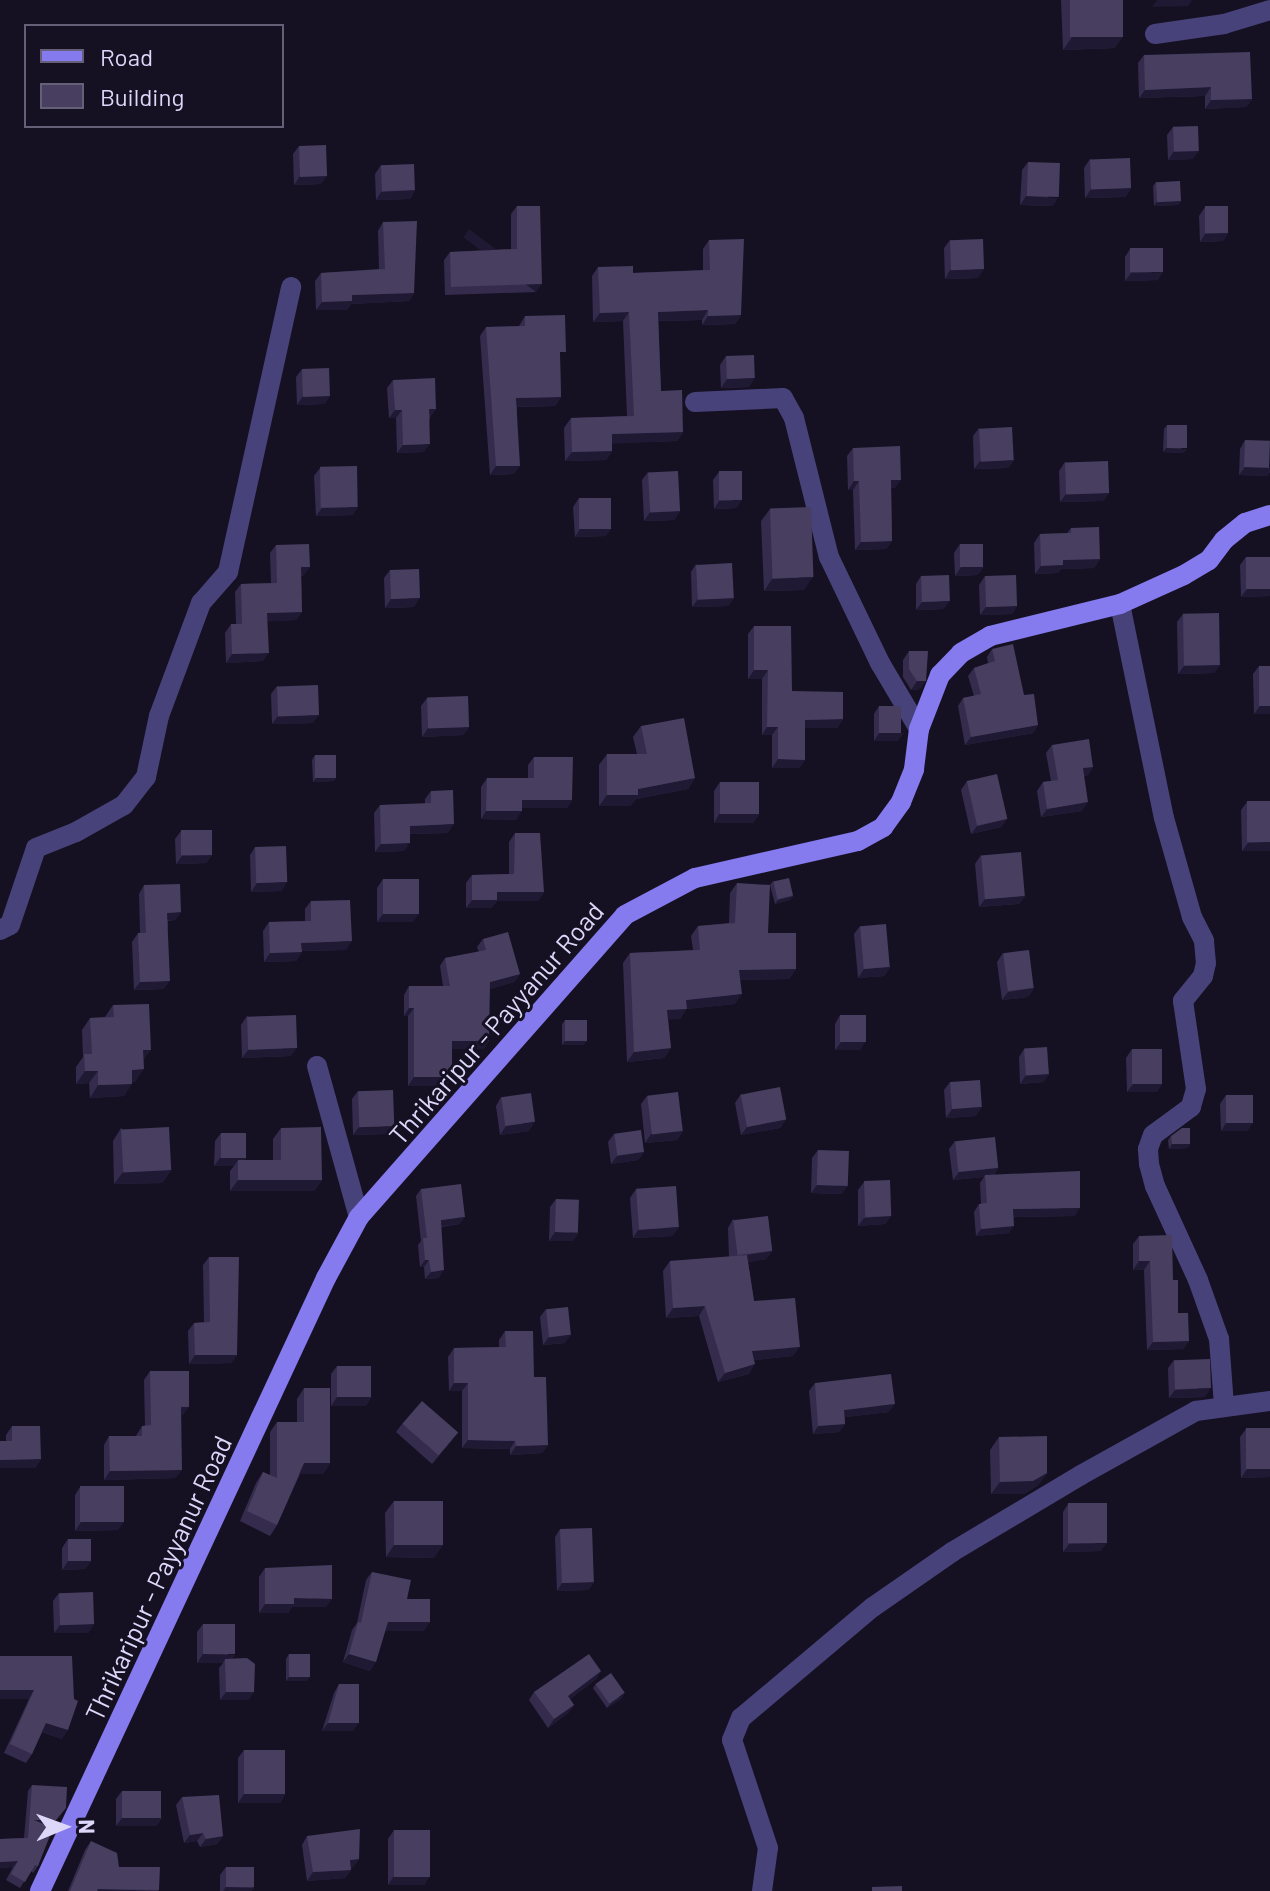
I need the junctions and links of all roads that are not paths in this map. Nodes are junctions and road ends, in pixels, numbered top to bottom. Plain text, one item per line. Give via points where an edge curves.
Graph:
1 (1270, 10) edge
2 (1155, 34) dead end
3 (291, 287) dead end
4 (695, 402) dead end
5 (1270, 515) edge
6 (1120, 604) junction
7 (919, 729) junction
8 (0, 930) edge
9 (317, 1066) dead end
10 (359, 1217) junction
11 (1270, 1401) edge
12 (1224, 1406) junction
13 (40, 1891) edge
14 (762, 1891) edge

1 - 2 street via 1224,24
3 - 8 street via 228,572 201,603 159,716 146,777 124,805 36,848 10,925
4 - 7 street via 783,398 794,418 829,557
5 - 6 main road, Thrikaripur - Payyanur Road via 1245,523 1209,560 1184,575
6 - 7 main road, Thrikaripur - Payyanur Road via 990,636 961,653 940,675
6 - 12 street via 1164,818 1204,941 1206,963 1203,976 1183,1001 1196,1089 1191,1107 1153,1135 1149,1164 1219,1339
7 - 10 main road, Thrikaripur - Payyanur Road via 906,791 883,827 858,841 695,878 625,915
9 - 10 street
10 - 13 main road, Thrikaripur - Payyanur Road
11 - 12 street
12 - 14 street via 1174,1422 952,1552 873,1607 741,1718 732,1740 768,1848

